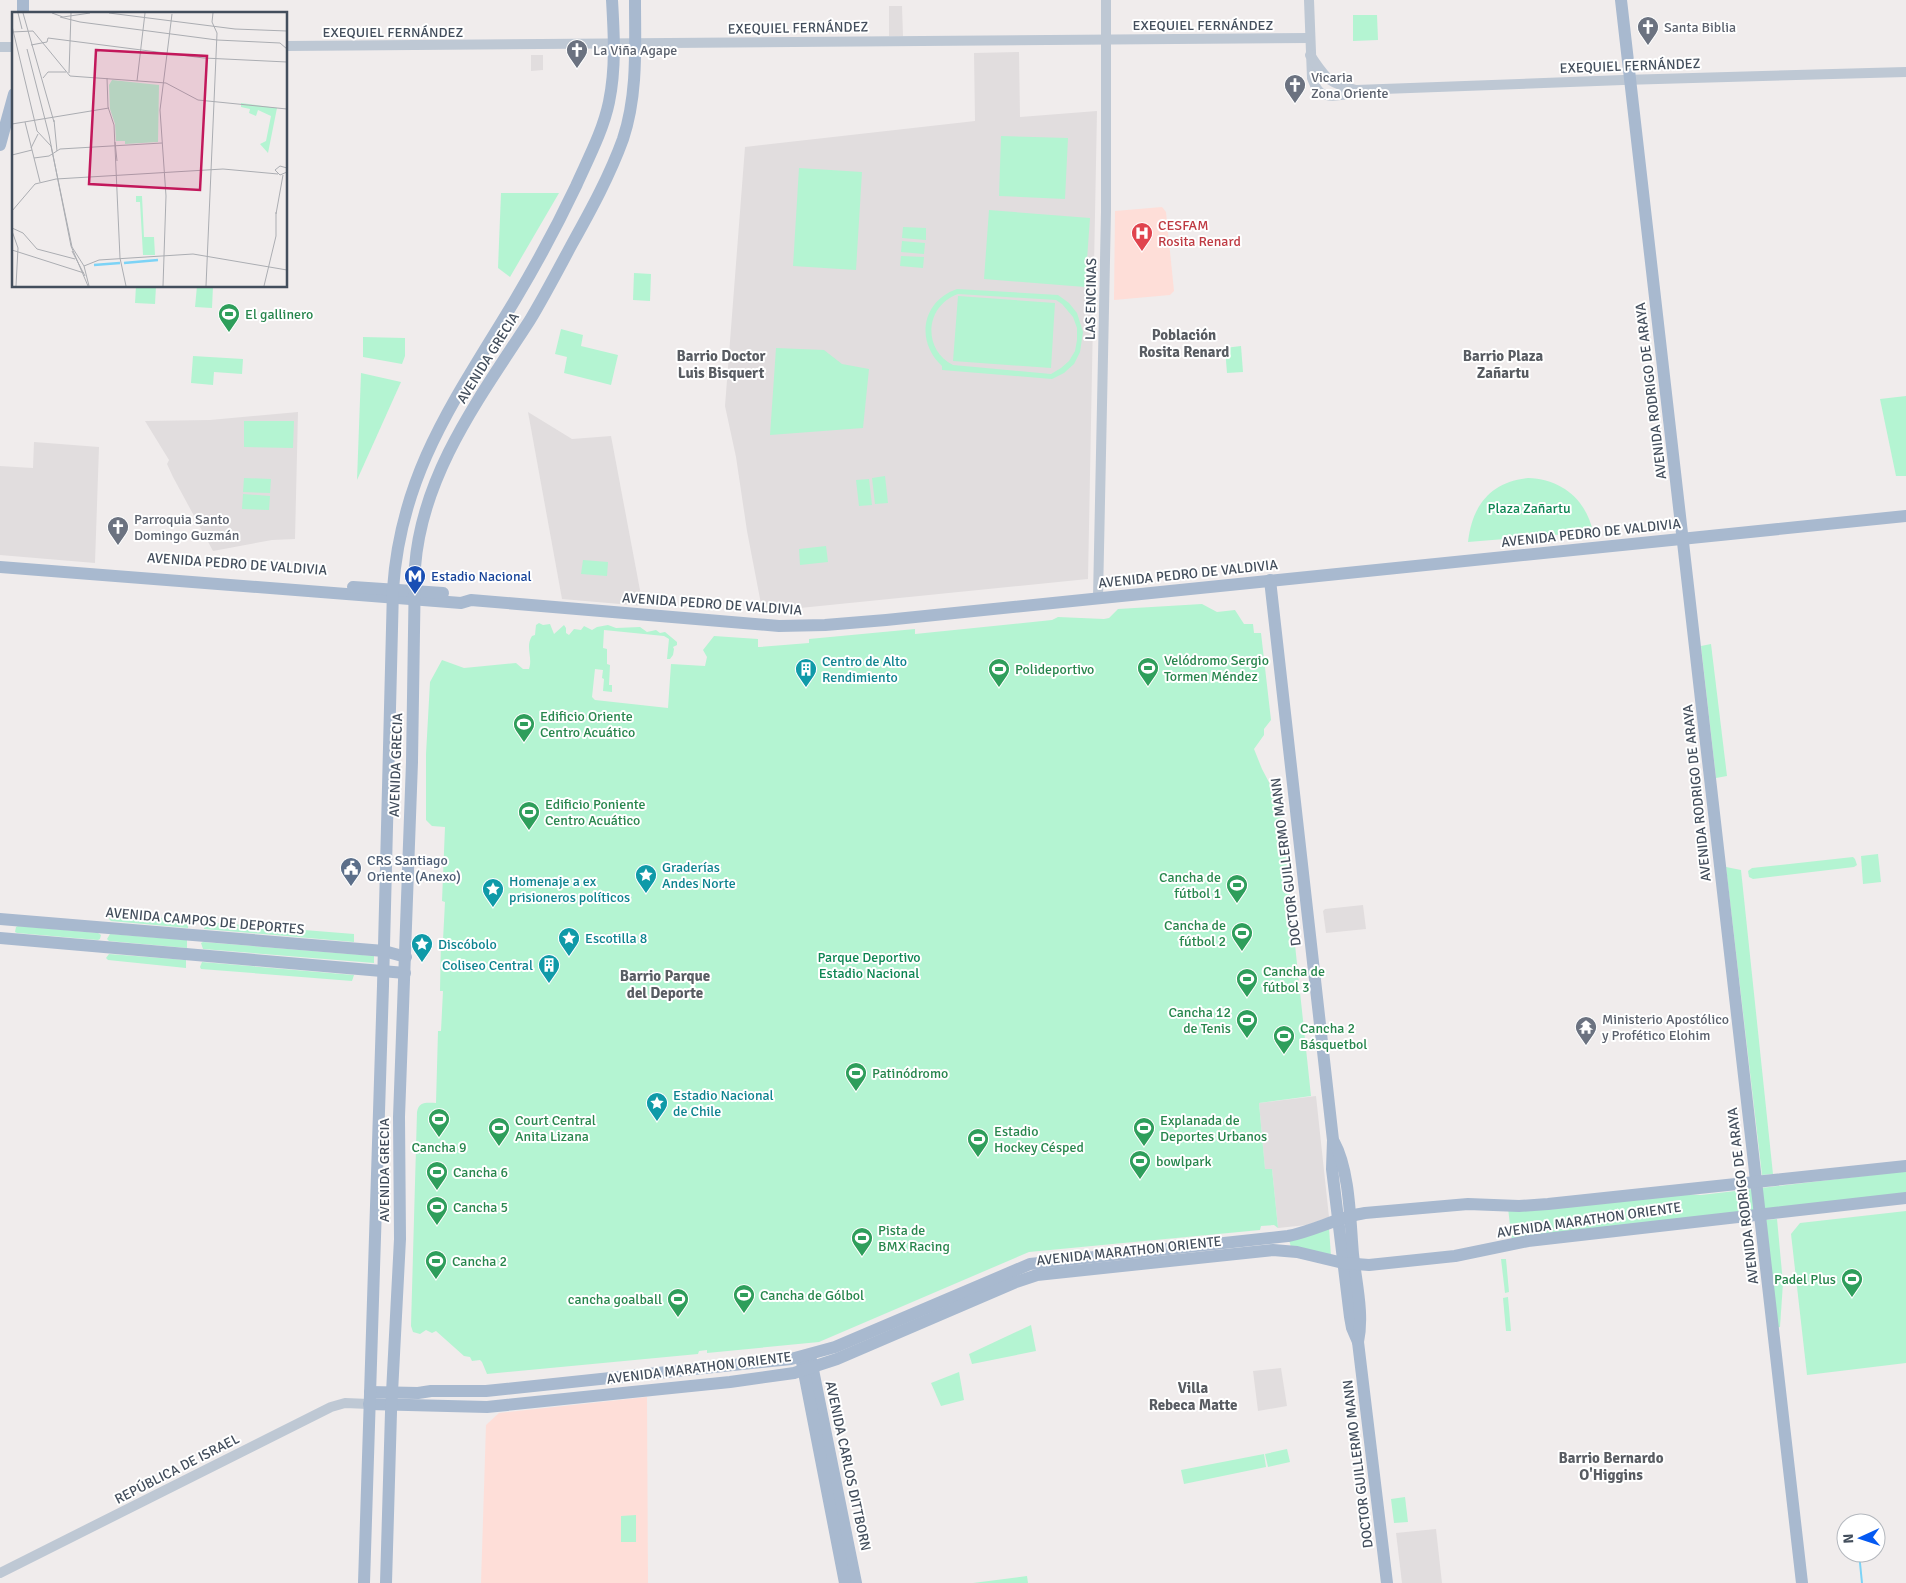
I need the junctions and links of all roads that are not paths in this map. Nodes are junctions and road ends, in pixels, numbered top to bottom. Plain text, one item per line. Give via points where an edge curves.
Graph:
1 (612, 0) edge
2 (635, 0) edge
3 (1106, 0) edge
4 (1309, 0) edge
5 (1621, 0) edge
6 (1309, 38) junction
7 (1106, 39) junction
8 (635, 43) junction
9 (614, 44) junction
10 (288, 46) edge
11 (1310, 55) junction
12 (1906, 72) edge
13 (1312, 77) junction
14 (1630, 80) junction
15 (1331, 82) junction
16 (1356, 90) junction
17 (12, 101) edge
18 (0, 145) edge
19 (1906, 516) edge
20 (1683, 539) junction
21 (0, 560) edge
22 (0, 567) edge
23 (1270, 580) junction
24 (393, 593) junction
25 (415, 595) junction
26 (1098, 598) junction
27 (0, 919) edge
28 (0, 938) edge
29 (384, 951) junction
30 (406, 957) junction
31 (368, 969) junction
32 (383, 971) junction
33 (405, 973) junction
34 (383, 986) junction
35 (1906, 1166) edge
36 (1756, 1182) junction
37 (1906, 1198) edge
38 (1760, 1214) junction
39 (1344, 1218) junction
40 (1321, 1258) junction
41 (1349, 1264) junction
42 (1346, 1284) junction
43 (952, 1303) junction
44 (1358, 1342) junction
45 (806, 1356) junction
46 (837, 1359) junction
47 (728, 1367) junction
48 (394, 1370) junction
49 (808, 1370) junction
50 (776, 1376) junction
51 (730, 1382) junction
52 (431, 1391) junction
53 (464, 1392) junction
54 (813, 1395) junction
55 (370, 1398) junction
56 (392, 1399) junction
57 (465, 1407) junction
58 (0, 1573) edge
59 (364, 1583) edge
60 (386, 1583) edge
61 (846, 1583) edge
62 (856, 1583) edge
63 (1387, 1583) edge
64 (1802, 1583) edge

1 - 9 main road, AVENIDA GRECIA
2 - 8 main road, AVENIDA GRECIA
3 - 7 street, LAS ENCINAS
4 - 6 street
5 - 14 main road, AVENIDA RODRIGO DE ARAYA
6 - 7 street, EXEQUIEL FERNÁNDEZ
6 - 11 street
7 - 8 street, EXEQUIEL FERNÁNDEZ
7 - 26 street, LAS ENCINAS
8 - 9 street, EXEQUIEL FERNÁNDEZ
8 - 25 main road, AVENIDA GRECIA via 634,90 618,152 591,210 541,301 438,472 418,542
9 - 10 street, EXEQUIEL FERNÁNDEZ
9 - 24 main road, AVENIDA GRECIA via 610,95 595,144 568,203 522,288 456,396 422,464 402,524
11 - 13 street
11 - 15 street
12 - 14 street, EXEQUIEL FERNÁNDEZ
13 - 15 street, EXEQUIEL FERNÁNDEZ via 1317,74
13 - 16 street, EXEQUIEL FERNÁNDEZ via 1319,92 1325,94 1349,94
14 - 16 street, EXEQUIEL FERNÁNDEZ
14 - 20 main road, AVENIDA RODRIGO DE ARAYA
15 - 16 street, EXEQUIEL FERNÁNDEZ
17 - 18 main road
19 - 20 main road, AVENIDA PEDRO DE VALDIVIA
20 - 23 main road, AVENIDA PEDRO DE VALDIVIA
20 - 36 main road, AVENIDA RODRIGO DE ARAYA
21 - 24 main road, AVENIDA PEDRO DE VALDIVIA
22 - 24 main road, AVENIDA PEDRO DE VALDIVIA
23 - 26 main road, AVENIDA PEDRO DE VALDIVIA
23 - 39 main road, DOCTOR GUILLERMO MANN via 1333,1140 1332,1169
24 - 25 main road, AVENIDA PEDRO DE VALDIVIA
24 - 29 main road, AVENIDA GRECIA
25 - 26 main road, AVENIDA PEDRO DE VALDIVIA via 462,595 471,600 799,626
25 - 30 main road, AVENIDA GRECIA
27 - 29 main road, AVENIDA CAMPOS DE DEPORTES
28 - 31 main road
29 - 30 main road, AVENIDA CAMPOS DE DEPORTES
29 - 32 main road, AVENIDA GRECIA
30 - 33 main road, AVENIDA GRECIA
31 - 32 main road
31 - 34 main road
32 - 33 main road
32 - 34 main road, AVENIDA GRECIA
33 - 48 main road, AVENIDA GRECIA
34 - 55 main road, AVENIDA GRECIA
35 - 36 main road, AVENIDA MARATHON ORIENTE
36 - 38 main road, AVENIDA RODRIGO DE ARAYA
36 - 39 main road, AVENIDA MARATHON ORIENTE via 1548,1204 1458,1205
37 - 38 main road, AVENIDA MARATHON ORIENTE
38 - 41 main road, AVENIDA MARATHON ORIENTE via 1528,1240 1455,1256
38 - 64 main road, AVENIDA RODRIGO DE ARAYA
39 - 41 main road, DOCTOR GUILLERMO MANN
39 - 41 main road, DOCTOR GUILLERMO MANN via 1352,1242
39 - 43 main road, AVENIDA MARATHON ORIENTE via 1288,1236 1030,1264
40 - 41 main road, AVENIDA MARATHON ORIENTE
40 - 42 main road
40 - 43 main road, AVENIDA MARATHON ORIENTE via 1273,1250 1037,1275
41 - 42 main road, DOCTOR GUILLERMO MANN
41 - 44 main road, DOCTOR GUILLERMO MANN via 1360,1323
42 - 44 main road, DOCTOR GUILLERMO MANN via 1351,1322
43 - 45 main road, AVENIDA MARATHON ORIENTE
43 - 46 main road, AVENIDA MARATHON ORIENTE
44 - 63 main road, DOCTOR GUILLERMO MANN
45 - 47 main road, AVENIDA MARATHON ORIENTE
45 - 49 main road, AVENIDA CARLOS DITTBORN
46 - 49 main road, AVENIDA MARATHON ORIENTE
46 - 54 main road via 822,1374
47 - 51 main road
47 - 53 main road, AVENIDA MARATHON ORIENTE
48 - 52 main road via 403,1384
48 - 56 main road, AVENIDA GRECIA
49 - 50 main road, AVENIDA MARATHON ORIENTE
49 - 54 main road, AVENIDA CARLOS DITTBORN
50 - 51 main road, AVENIDA MARATHON ORIENTE
50 - 54 main road via 796,1380
51 - 57 main road, AVENIDA MARATHON ORIENTE
52 - 53 main road, AVENIDA MARATHON ORIENTE
52 - 56 main road, AVENIDA MARATHON ORIENTE
53 - 57 main road
54 - 61 main road, AVENIDA CARLOS DITTBORN
54 - 62 main road, AVENIDA CARLOS DITTBORN
55 - 56 main road, AVENIDA MARATHON ORIENTE
55 - 58 street, REPÚBLICA DE ISRAEL via 331,1407
55 - 59 main road, AVENIDA GRECIA
56 - 57 main road, AVENIDA MARATHON ORIENTE
56 - 60 main road, AVENIDA GRECIA

